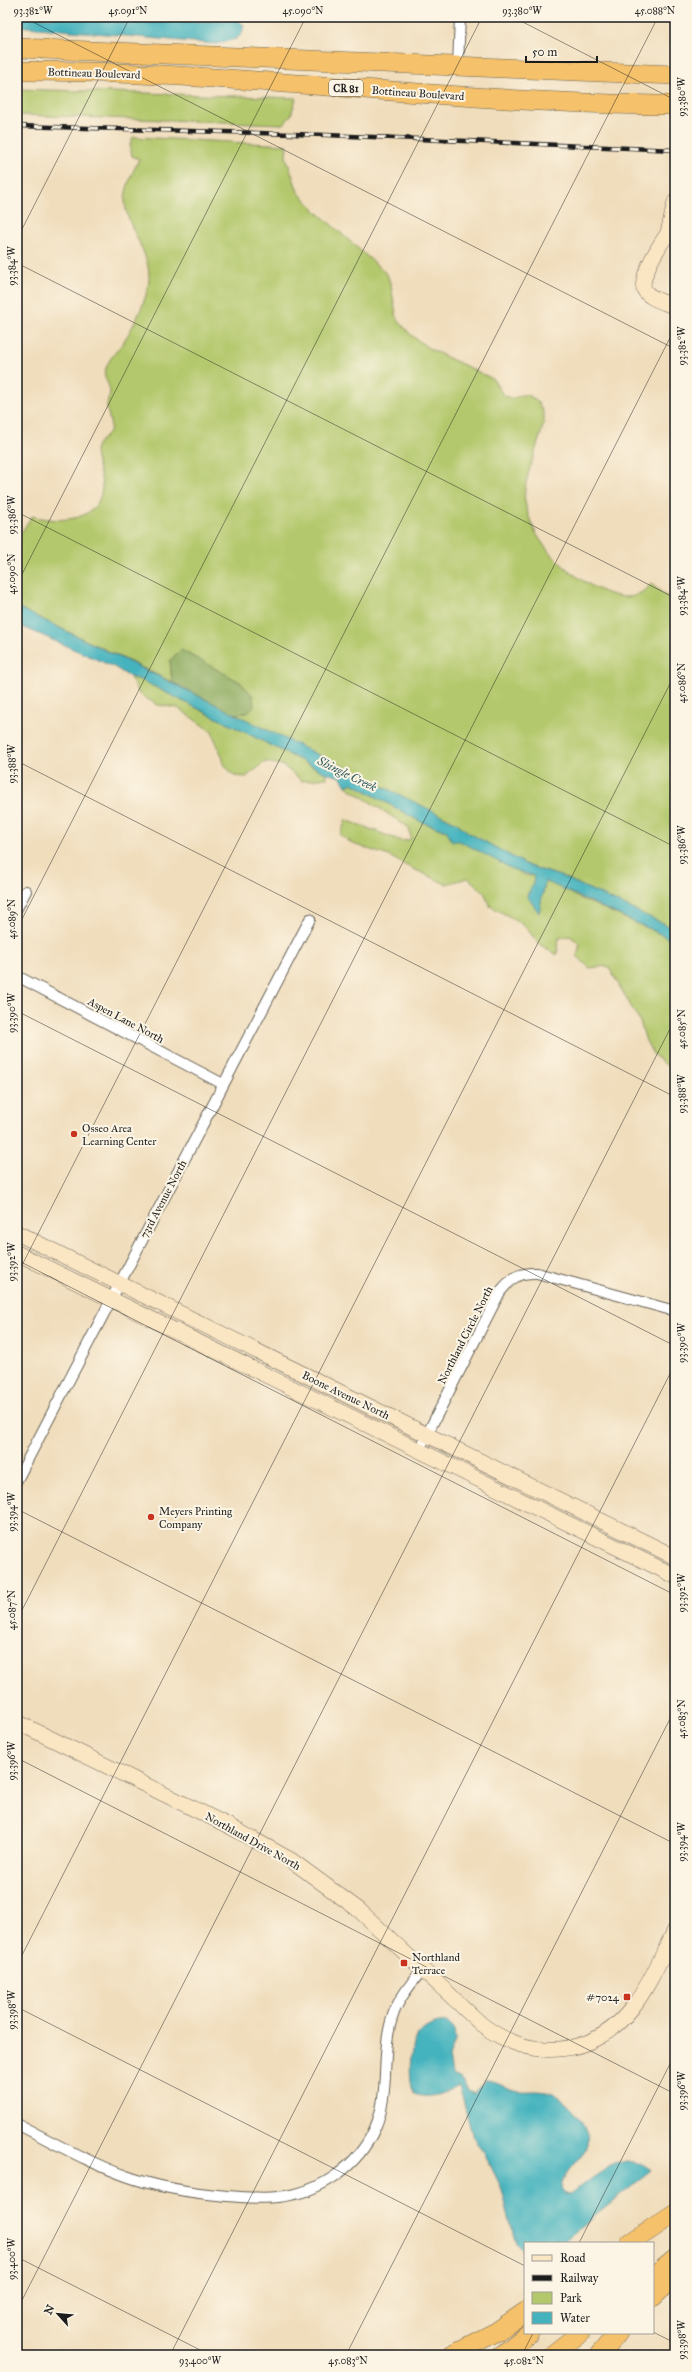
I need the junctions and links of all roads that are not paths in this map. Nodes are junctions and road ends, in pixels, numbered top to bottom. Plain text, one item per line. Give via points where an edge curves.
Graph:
1 (460, 17) edge
2 (671, 17) edge
3 (675, 17) edge
4 (17, 48) edge
5 (458, 65) junction
6 (17, 71) edge
7 (675, 75) edge
8 (640, 105) junction
9 (675, 105) edge
10 (675, 116) edge
11 (675, 202) edge
12 (671, 229) edge
13 (675, 307) edge
14 (26, 891) dead end
15 (17, 908) edge
16 (310, 920) dead end
17 (17, 976) edge
18 (223, 1084) junction
19 (17, 1233) edge
20 (17, 1253) edge
21 (119, 1283) junction
22 (111, 1299) junction
23 (675, 1311) edge
24 (427, 1434) junction
25 (419, 1450) junction
26 (17, 1480) edge
27 (675, 1557) edge
28 (675, 1576) edge
29 (17, 1722) edge
30 (675, 1930) edge
31 (422, 1970) junction
32 (17, 2124) edge
33 (675, 2213) edge
34 (675, 2216) edge
35 (632, 2242) edge
36 (643, 2242) edge
37 (675, 2259) edge
38 (654, 2276) edge
39 (675, 2276) edge
40 (654, 2296) edge
41 (524, 2313) edge
42 (528, 2334) edge
43 (579, 2334) edge
44 (617, 2334) edge
45 (451, 2355) edge
46 (502, 2355) edge
47 (552, 2355) edge
48 (599, 2355) edge

1 - 5 street
2 - 3 street
4 - 5 highway, Bottineau Boulevard
5 - 7 highway, Bottineau Boulevard
6 - 8 highway, Bottineau Boulevard / CR 81 via 212,78 463,97
8 - 9 highway, Bottineau Boulevard / CR 81
8 - 10 highway
11 - 12 street
12 - 13 street via 644,276 642,286 646,293
14 - 15 street
16 - 18 street, 73rd Avenue North
17 - 18 street, Aspen Lane North
18 - 21 street, 73rd Avenue North
19 - 21 street, Boone Avenue North
20 - 22 street, Boone Avenue North
21 - 22 street, 73rd Avenue North
21 - 24 street, Boone Avenue North
22 - 25 street, Boone Avenue North
22 - 26 street, 73rd Avenue North
23 - 24 street, Northland Circle North via 536,1273 523,1272 510,1279 500,1292
24 - 25 street, Northland Circle North
24 - 27 street, Boone Avenue North
25 - 28 street, Boone Avenue North
29 - 31 street, Northland Drive North via 243,1833 291,1860 359,1910
30 - 31 street, Northland Drive North via 642,1994 624,2017 605,2033 567,2048 533,2049 503,2039 481,2024
31 - 32 street via 401,1997 393,2016 389,2033 384,2094 374,2129 353,2160 331,2179 314,2187 279,2197 259,2198 183,2192 157,2186 98,2164
33 - 35 highway
34 - 36 highway
37 - 38 highway
39 - 40 highway
41 - 45 highway via 496,2332
42 - 46 highway
43 - 47 highway
44 - 48 highway

